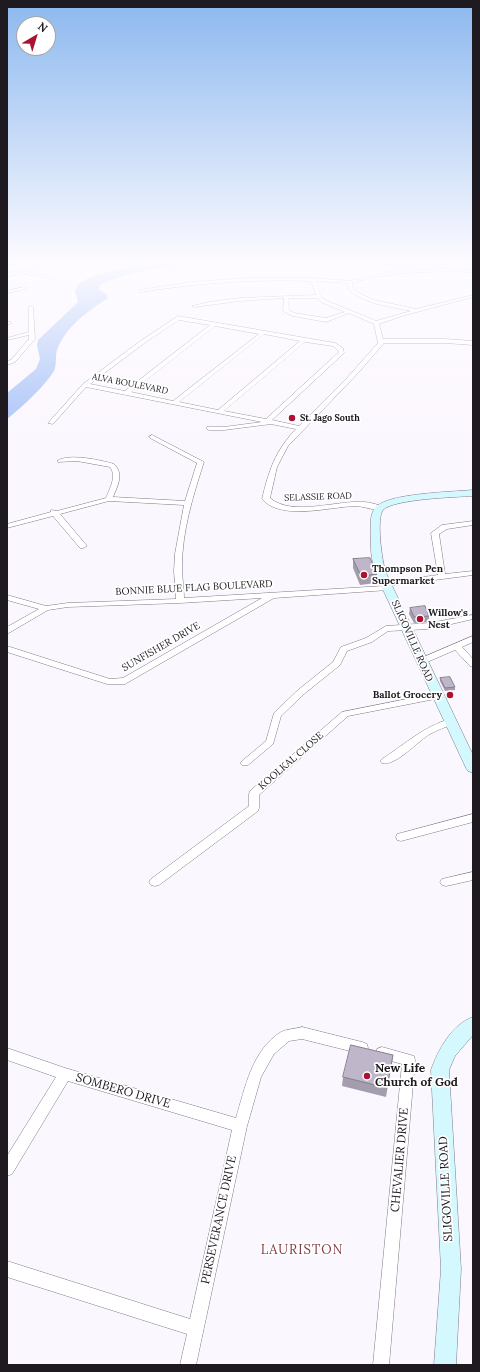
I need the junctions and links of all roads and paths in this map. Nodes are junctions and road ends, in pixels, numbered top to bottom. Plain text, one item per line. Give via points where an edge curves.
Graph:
1 (32, 325) edge
2 (167, 325) edge
3 (213, 325) edge
4 (220, 325) edge
5 (377, 325) edge
6 (32, 333) junction
7 (263, 333) junction
8 (8, 338) edge
9 (304, 340) junction
10 (381, 341) junction
11 (473, 343) edge
12 (24, 348) junction
13 (7, 356) edge
14 (17, 356) junction
15 (7, 363) edge
16 (84, 385) junction
17 (126, 393) junction
18 (175, 402) junction
19 (220, 411) junction
20 (270, 421) junction
21 (51, 423) dead end
22 (209, 428) dead end
23 (300, 428) junction
24 (152, 437) dead end
25 (60, 461) dead end
26 (473, 493) edge
27 (109, 499) junction
28 (187, 503) junction
29 (380, 508) junction
30 (54, 512) junction
31 (473, 523) edge
32 (7, 526) edge
33 (83, 546) dead end
34 (473, 573) edge
35 (442, 577) junction
36 (387, 586) junction
37 (7, 596) edge
38 (273, 596) junction
39 (180, 601) junction
40 (46, 608) junction
41 (473, 617) edge
42 (406, 628) junction
43 (7, 631) edge
44 (473, 639) edge
45 (457, 647) junction
46 (7, 649) edge
47 (422, 661) junction
48 (473, 664) edge
49 (437, 696) junction
50 (450, 722) junction
51 (385, 761) dead end
52 (245, 763) dead end
53 (473, 768) edge
54 (473, 818) edge
55 (401, 837) dead end
56 (473, 876) edge
57 (155, 882) dead end
58 (446, 882) dead end
59 (473, 1024) edge
60 (7, 1054) edge
61 (65, 1074) junction
62 (255, 1076) joint
63 (240, 1126) junction
64 (7, 1169) edge
65 (7, 1268) edge
66 (196, 1328) junction
67 (188, 1365) edge
68 (381, 1365) edge
69 (445, 1365) edge

1 - 6 street
2 - 16 street, ALVA BOULEVARD
3 - 17 street
4 - 7 street, ALVA BOULEVARD
5 - 10 street
6 - 8 street
6 - 12 street via 32,339
7 - 9 street, ALVA BOULEVARD
7 - 18 street
8 - 12 street
9 - 19 street
9 - 20 street, ALVA BOULEVARD via 335,345 341,348 342,352
10 - 11 street
10 - 23 street, SELASSIE ROAD via 353,375
12 - 14 street
13 - 14 street
14 - 15 street
16 - 17 street, ALVA BOULEVARD
16 - 21 street
17 - 18 street, ALVA BOULEVARD
18 - 19 street, ALVA BOULEVARD
19 - 20 street, ALVA BOULEVARD
20 - 22 street via 261,425 220,430
20 - 23 street, ALVA BOULEVARD
23 - 29 street, SELASSIE ROAD via 275,462 266,499 270,504 286,509 364,504
24 - 28 street via 201,462
25 - 27 street via 77,459 105,463 116,469 118,474
26 - 29 street via 401,501
27 - 28 street
27 - 30 street
28 - 39 street via 178,568
29 - 36 street, SLIGOVILLE ROAD via 376,516 375,548 377,562
30 - 32 street
30 - 33 street
31 - 35 street via 445,527 435,533
34 - 35 street, BONNIE BLUE FLAG BOULEVARD
35 - 36 street, BONNIE BLUE FLAG BOULEVARD
36 - 38 street, BONNIE BLUE FLAG BOULEVARD
36 - 42 street, SLIGOVILLE ROAD
37 - 40 street
38 - 39 street, BONNIE BLUE FLAG BOULEVARD
38 - 46 street, SUNFISHER DRIVE via 125,681 110,682
39 - 40 street, BONNIE BLUE FLAG BOULEVARD
40 - 43 street, BONNIE BLUE FLAG BOULEVARD
41 - 42 street
42 - 47 street, SLIGOVILLE ROAD
42 - 52 street via 386,629 369,640 344,649 337,663 277,714 270,742
44 - 45 street
45 - 47 street
45 - 48 street
47 - 49 street, SLIGOVILLE ROAD
49 - 50 street, SLIGOVILLE ROAD
49 - 57 street, KOOLKAL CLOSE via 345,714 254,794 254,808
50 - 51 street via 426,732
50 - 53 street, SLIGOVILLE ROAD
54 - 55 street
56 - 58 street
59 - 69 street, SLIGOVILLE ROAD via 450,1047 440,1070 451,1269
60 - 61 street, SOMBERO DRIVE
61 - 63 street, SOMBERO DRIVE
61 - 64 street
62 - 63 street, PERSEVERANCE DRIVE
62 - 68 street, CHEVALIER DRIVE via 269,1050 286,1036 302,1033 409,1060
63 - 66 street, PERSEVERANCE DRIVE
65 - 66 street
66 - 67 street, PERSEVERANCE DRIVE

